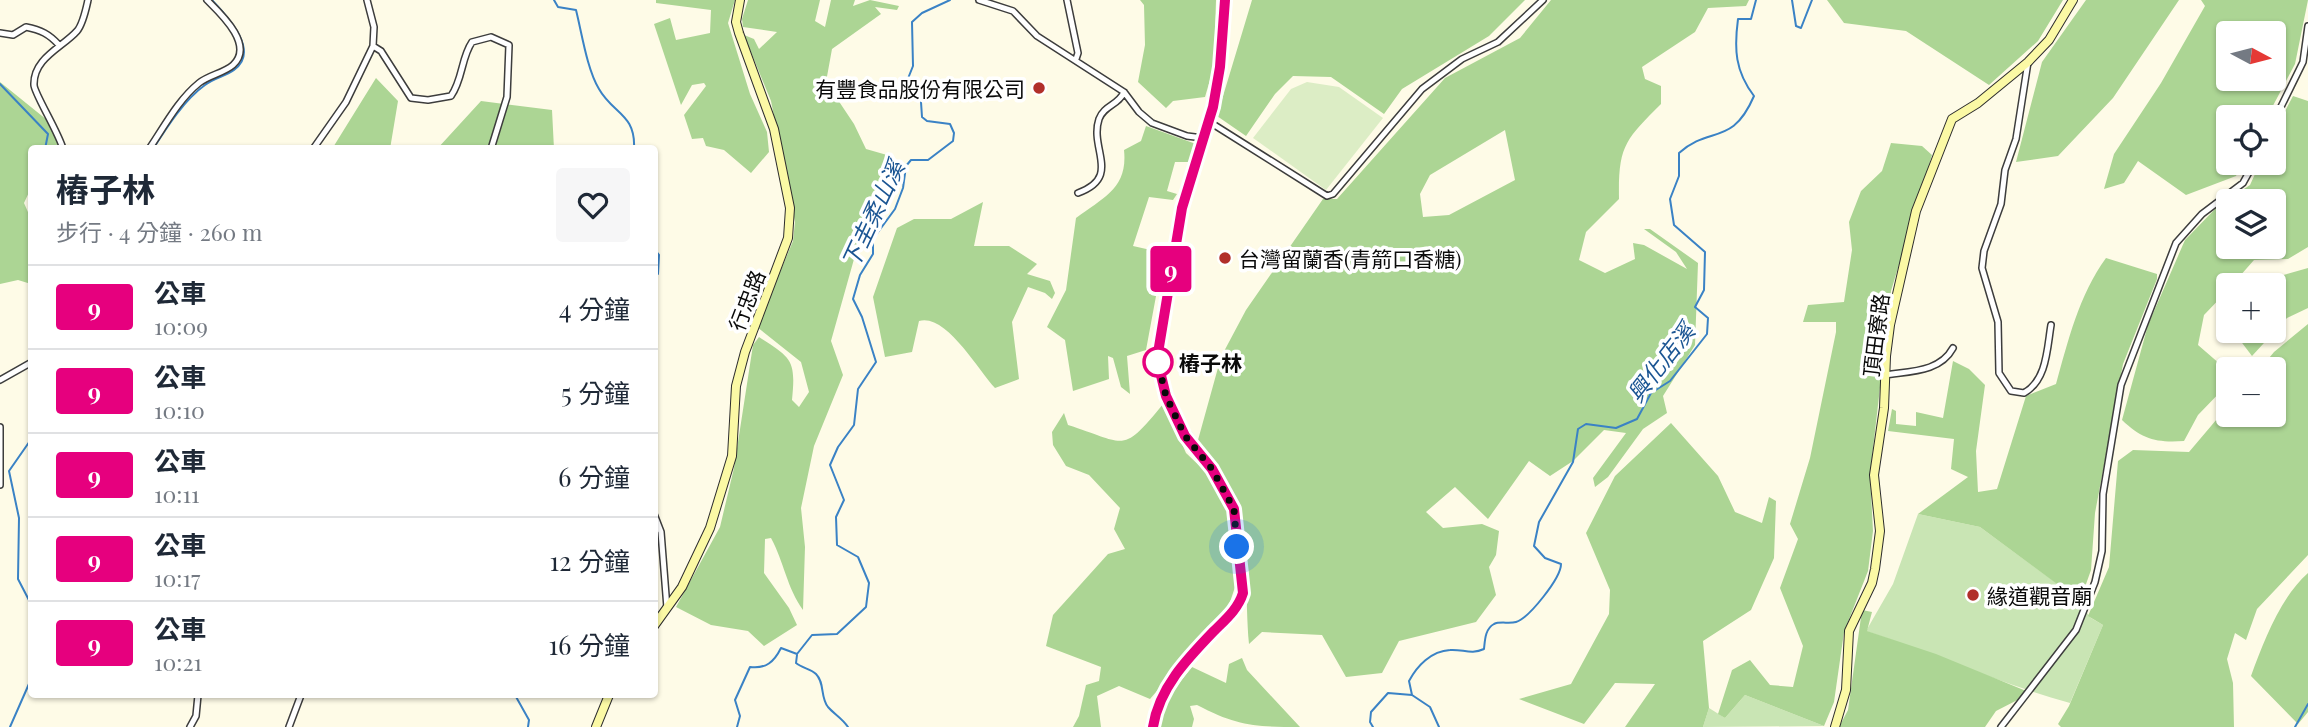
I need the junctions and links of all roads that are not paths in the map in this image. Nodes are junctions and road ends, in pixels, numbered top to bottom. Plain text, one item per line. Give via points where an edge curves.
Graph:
1 (88, 0) edge
2 (207, 0) edge
3 (367, 0) edge
4 (740, 0) edge
5 (979, 0) edge
6 (1067, 0) edge
7 (1225, 0) edge
8 (1543, 0) edge
9 (2073, 0) edge
10 (2308, 26) edge
11 (0, 33) edge
12 (59, 45) junction
13 (373, 46) junction
14 (1076, 59) junction
15 (2028, 62) junction
16 (1124, 92) junction
17 (2282, 105) edge
18 (1208, 121) junction
19 (1203, 138) junction
20 (62, 145) edge
21 (152, 145) edge
22 (316, 145) edge
23 (492, 145) edge
24 (2248, 175) edge
25 (1078, 193) dead end
26 (2051, 325) dead end
27 (1953, 348) dead end
28 (28, 364) edge
29 (1885, 375) junction
30 (0, 380) edge
31 (0, 428) edge
32 (0, 485) edge
33 (658, 526) edge
34 (667, 608) junction
35 (658, 620) edge
36 (198, 698) edge
37 (300, 698) edge
38 (608, 698) edge
39 (190, 727) edge
40 (289, 727) edge
41 (596, 727) edge
42 (1153, 727) edge
43 (1835, 727) edge
44 (2001, 727) edge

1 - 12 street via 78,29
2 - 21 street via 230,24 239,44 238,57 200,83
3 - 13 street
4 - 34 street, 行忠路 via 738,33 774,129 790,208 788,238 736,386 732,456 722,490 704,540
5 - 14 street via 1013,11 1037,36
6 - 14 street
7 - 18 street via 1220,67
8 - 18 street via 1498,42 1462,59 1422,89 1333,194 1327,196
9 - 15 street, 頂田寮路 via 2049,40
10 - 17 street via 2303,62
11 - 12 street via 13,35 26,27 46,33
12 - 20 street via 39,68 34,88
13 - 22 street via 346,102
13 - 23 street via 411,98 428,100 451,96 472,42 491,37 509,45 507,97
14 - 16 street
15 - 26 street via 2016,139 1983,268 1998,321 1999,373 2011,391 2024,393 2039,378
15 - 29 street, 頂田寮路 via 1952,119 1945,131 1908,242 1889,325
16 - 19 street via 1152,123
16 - 25 street via 1099,117 1103,170 1094,186
18 - 19 street
19 - 42 street via 1182,208 1157,359 1166,396 1185,436 1212,469 1234,509 1243,593 1239,605 1195,650 1162,694
24 - 44 street via 2176,243 2122,385 2103,494 2102,551 2095,582 2076,629
27 - 29 street via 1945,362
28 - 30 street
29 - 43 street, 頂田寮路 via 1874,475 1878,551 1872,583 1849,631 1846,690
31 - 32 street
33 - 34 street
34 - 35 street, 行忠路
36 - 39 street
37 - 40 street
38 - 41 street

